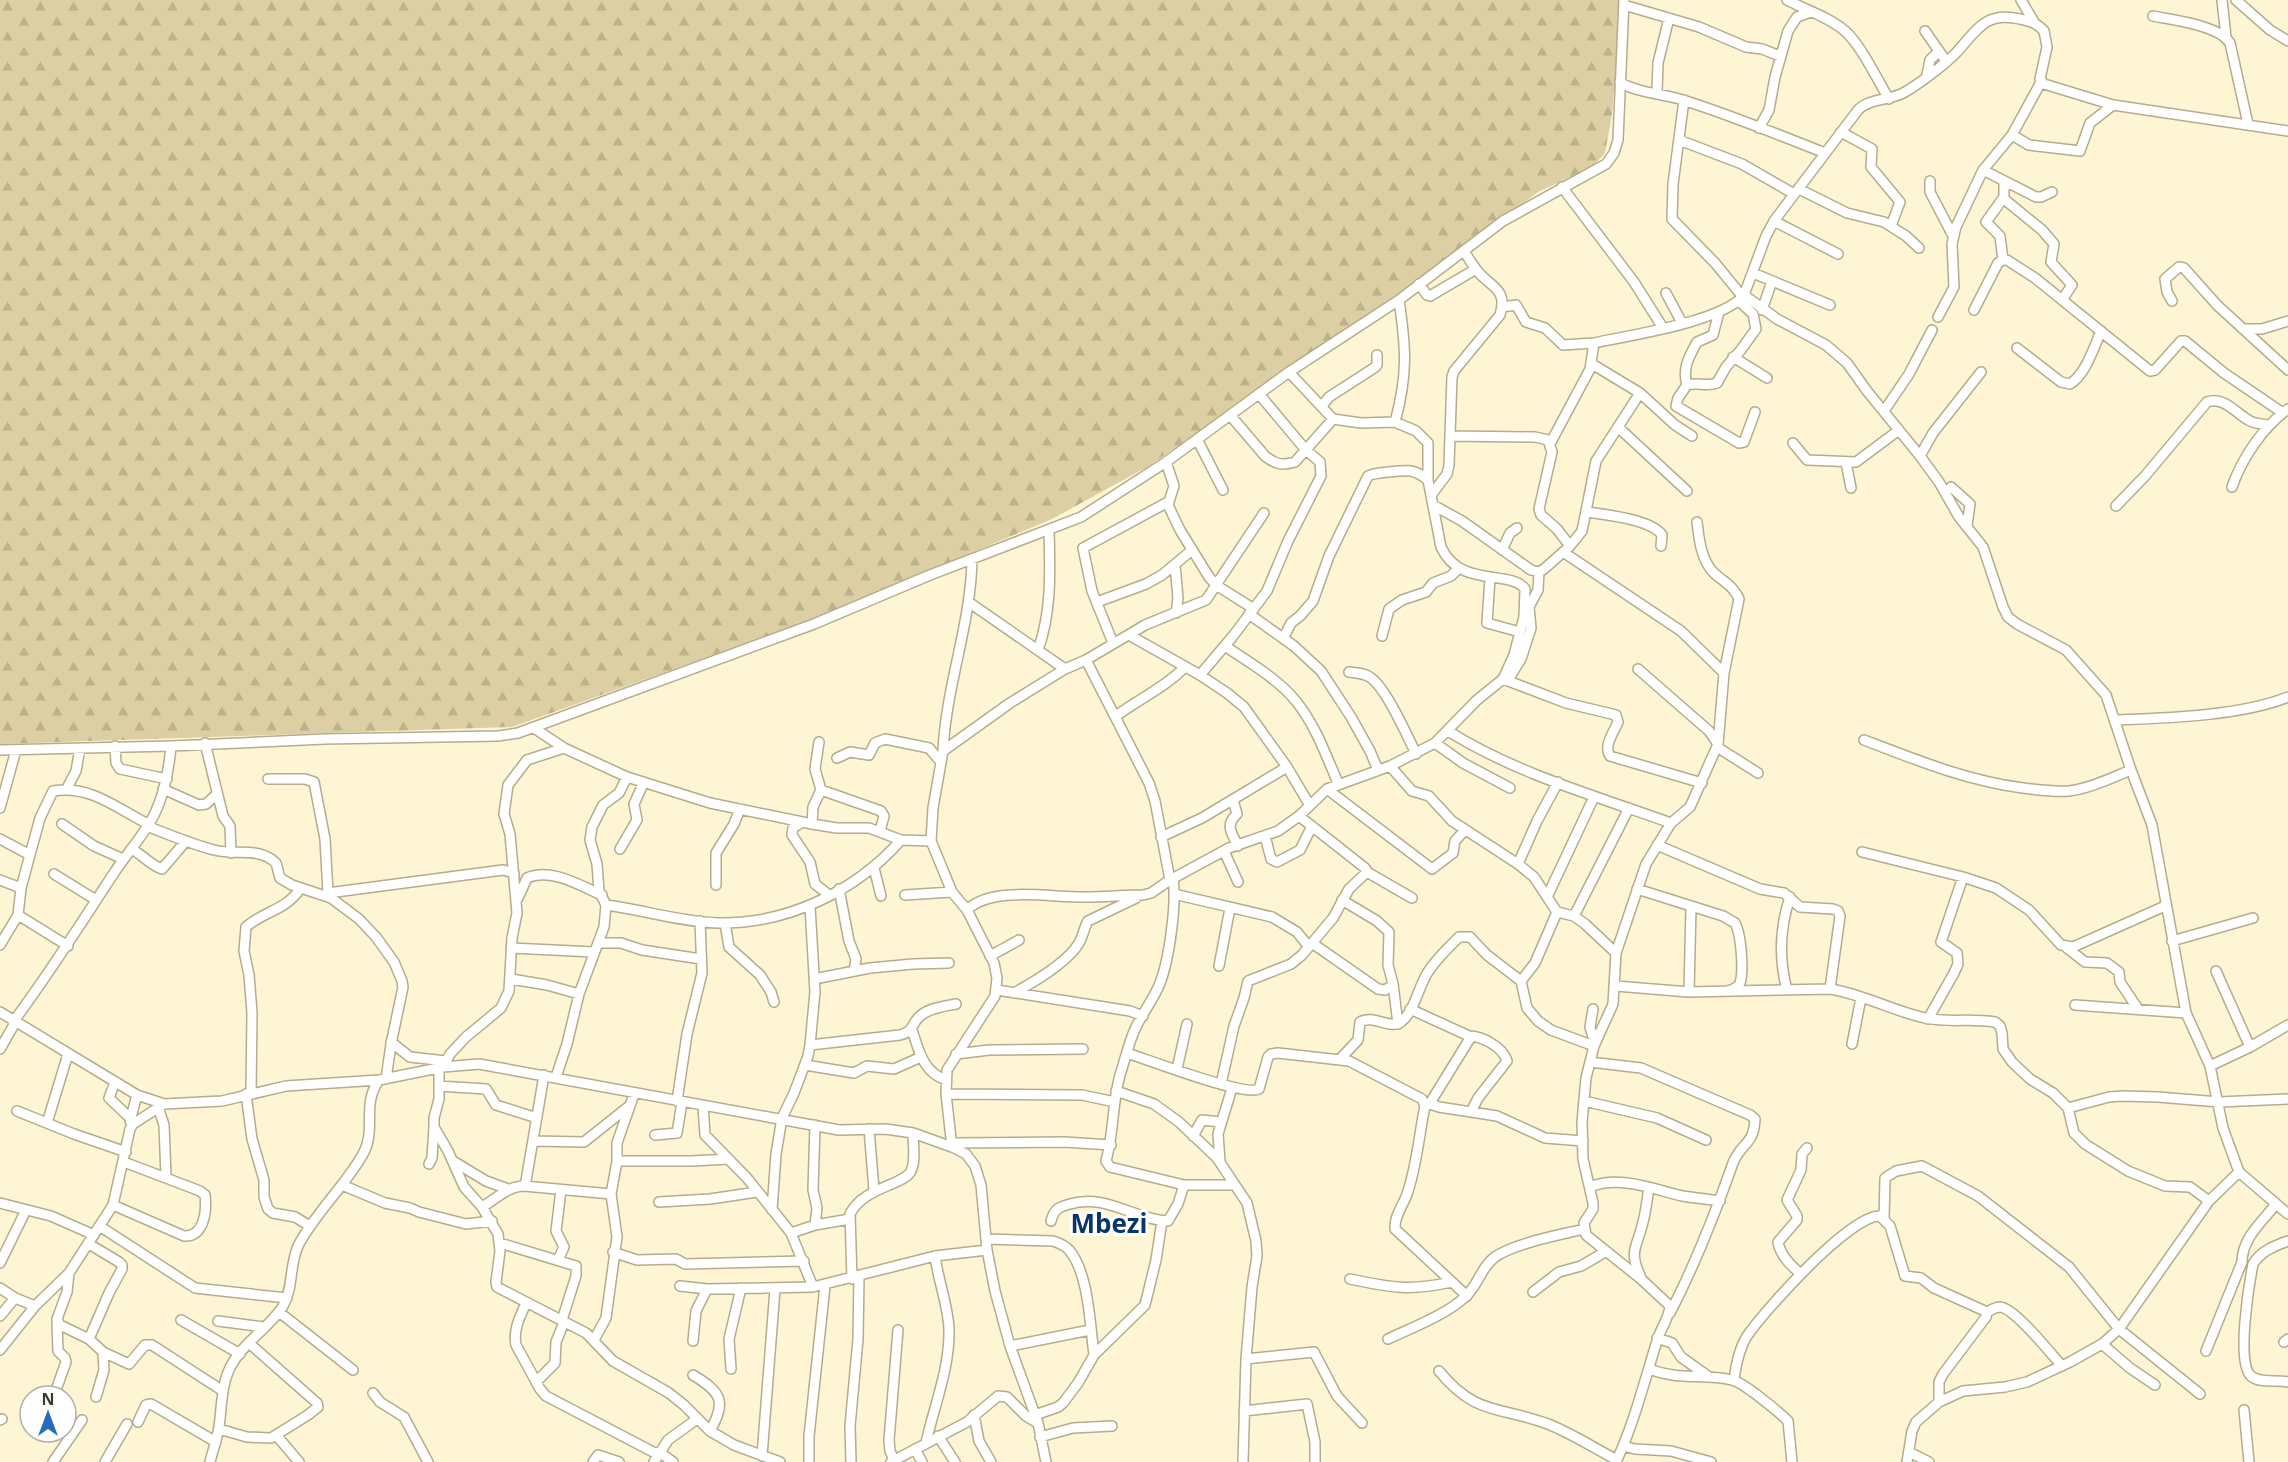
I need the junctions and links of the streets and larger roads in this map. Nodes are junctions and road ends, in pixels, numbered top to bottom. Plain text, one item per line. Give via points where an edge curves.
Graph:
1 (1787, 0) edge
2 (2021, 0) edge
3 (2222, 0) edge
4 (2236, 0) edge
5 (1624, 3) edge
6 (1811, 12) junction
7 (2152, 16) dead end
8 (1670, 18) junction
9 (2034, 22) junction
10 (1925, 31) dead end
11 (2226, 37) junction
12 (2288, 41) edge
13 (1938, 51) junction
14 (1780, 57) junction
15 (1946, 61) junction
16 (1927, 75) junction
17 (1620, 82) junction
18 (2041, 82) junction
19 (1657, 92) junction
20 (1889, 99) junction
21 (1684, 100) junction
22 (2113, 105) junction
23 (2248, 124) junction
24 (1759, 128) junction
25 (2288, 130) edge
26 (1841, 132) junction
27 (2012, 135) junction
28 (1679, 140) junction
29 (1825, 153) junction
30 (1983, 171) junction
31 (1930, 181) dead end
32 (2004, 183) junction
33 (1562, 187) junction
34 (1796, 191) junction
35 (2052, 192) dead end
36 (2004, 197) junction
37 (1774, 221) junction
38 (1891, 226) junction
39 (1953, 236) junction
40 (1919, 248) dead end
41 (1464, 251) junction
42 (1838, 254) dead end
43 (2003, 260) junction
44 (1476, 269) junction
45 (1753, 273) junction
46 (1772, 281) junction
47 (1419, 284) junction
48 (1666, 293) dead end
49 (1742, 297) junction
50 (1399, 300) junction
51 (2062, 300) junction
52 (2172, 301) dead end
53 (1830, 305) dead end
54 (1502, 307) junction
55 (1762, 310) junction
56 (1974, 310) dead end
57 (1719, 312) junction
58 (1938, 317) dead end
59 (2288, 321) edge
60 (1682, 323) junction
61 (1663, 328) junction
62 (2243, 329) junction
63 (1932, 330) dead end
64 (2101, 331) junction
65 (1594, 343) junction
66 (2017, 348) dead end
67 (1377, 355) dead end
68 (1733, 357) junction
69 (1592, 364) junction
70 (2288, 370) edge
71 (1289, 372) junction
72 (1981, 372) dead end
73 (1767, 378) dead end
74 (1688, 385) junction
75 (1640, 393) junction
76 (1259, 394) junction
77 (1322, 406) junction
78 (1755, 411) dead end
79 (1884, 411) junction
80 (2285, 411) edge
81 (1230, 415) junction
82 (1334, 419) junction
83 (1395, 422) junction
84 (2269, 425) junction
85 (1619, 428) junction
86 (1899, 430) junction
87 (1451, 436) junction
88 (1692, 436) dead end
89 (1197, 439) junction
90 (1551, 442) junction
91 (1793, 443) dead end
92 (1305, 449) junction
93 (1920, 456) junction
94 (1166, 462) junction
95 (1846, 462) junction
96 (1428, 480) junction
97 (1951, 487) dead end
98 (2232, 487) dead end
99 (1851, 488) dead end
100 (1223, 489) dead end
101 (1687, 491) dead end
102 (1432, 494) junction
103 (1168, 502) junction
104 (1433, 505) junction
105 (2116, 506) dead end
106 (1587, 512) junction
107 (1264, 513) dead end
108 (1697, 522) dead end
109 (1967, 525) junction
110 (1517, 528) dead end
111 (1049, 530) junction
112 (1660, 546) dead end
113 (1566, 549) junction
114 (1192, 550) junction
115 (1502, 550) junction
116 (972, 559) junction
117 (1175, 565) junction
118 (1458, 569) junction
119 (1539, 572) junction
120 (1490, 578) junction
121 (1216, 585) junction
122 (1097, 602) junction
123 (970, 603) junction
124 (1251, 612) junction
125 (1176, 613) junction
126 (1520, 632) junction
127 (1129, 635) junction
128 (1382, 636) dead end
129 (1284, 638) junction
130 (1113, 644) junction
131 (1225, 646) junction
132 (1038, 650) junction
133 (1086, 660) junction
134 (1184, 668) junction
135 (1065, 669) junction
136 (1638, 669) dead end
137 (1349, 672) dead end
138 (1724, 673) junction
139 (1200, 675) junction
140 (1505, 681) junction
141 (2288, 698) edge
142 (1116, 716) junction
143 (2115, 720) junction
144 (534, 728) junction
145 (1448, 731) junction
146 (1864, 740) dead end
147 (819, 742) dead end
148 (206, 743) junction
149 (1435, 743) junction
150 (115, 746) junction
151 (171, 746) junction
152 (1717, 746) junction
153 (80, 748) junction
154 (564, 748) junction
155 (0, 750) edge
156 (16, 750) junction
157 (1416, 754) junction
158 (942, 756) junction
159 (837, 758) dead end
160 (1390, 766) junction
161 (1287, 767) junction
162 (1378, 770) junction
163 (2131, 770) junction
164 (1758, 773) dead end
165 (627, 777) junction
166 (167, 778) junction
167 (268, 779) dead end
168 (644, 782) junction
169 (1558, 782) junction
170 (1338, 783) junction
171 (1702, 783) junction
172 (1510, 788) dead end
173 (163, 789) junction
174 (1328, 789) junction
175 (66, 790) junction
176 (821, 790) junction
177 (217, 794) junction
178 (1594, 797) junction
179 (1233, 800) junction
180 (1310, 804) junction
181 (0, 808) edge
182 (1629, 808) junction
183 (740, 809) junction
184 (1299, 816) junction
185 (801, 823) junction
186 (1671, 823) junction
187 (62, 824) dead end
188 (812, 824) junction
189 (148, 825) junction
190 (1312, 826) junction
191 (1465, 830) junction
192 (880, 831) junction
193 (1265, 836) junction
194 (1161, 837) junction
195 (0, 839) edge
196 (901, 840) junction
197 (186, 841) junction
198 (931, 841) junction
199 (1657, 844) junction
200 (1238, 846) junction
201 (131, 849) junction
202 (620, 849) dead end
203 (1224, 851) junction
204 (1862, 852) dead end
205 (231, 853) junction
206 (30, 855) junction
207 (123, 859) junction
208 (1518, 864) junction
209 (874, 868) junction
210 (1367, 872) junction
211 (514, 873) junction
212 (54, 874) dead end
213 (1963, 877) junction
214 (1171, 879) junction
215 (0, 880) edge
216 (1238, 882) dead end
217 (716, 885) dead end
218 (21, 888) junction
219 (301, 888) junction
220 (838, 889) junction
221 (1637, 889) junction
222 (952, 892) junction
223 (1174, 894) junction
224 (329, 895) junction
225 (829, 895) junction
226 (905, 895) dead end
227 (1143, 895) junction
228 (881, 896) dead end
229 (1547, 897) junction
230 (1790, 897) junction
231 (1412, 898) dead end
232 (96, 900) junction
233 (517, 900) junction
234 (604, 900) junction
235 (1342, 900) junction
236 (810, 906) junction
237 (2165, 906) junction
238 (1691, 907) junction
239 (1230, 908) junction
240 (967, 910) junction
241 (1557, 912) junction
242 (18, 915) junction
243 (1574, 916) junction
244 (2253, 918) dead end
245 (700, 921) junction
246 (725, 923) junction
247 (1019, 940) dead end
248 (2172, 941) junction
249 (600, 943) junction
250 (0, 945) edge
251 (1310, 945) junction
252 (68, 946) junction
253 (511, 948) junction
254 (2067, 948) junction
255 (594, 952) junction
256 (1616, 953) junction
257 (990, 956) junction
258 (701, 959) junction
259 (949, 963) dead end
260 (1219, 966) dead end
261 (854, 971) junction
262 (2216, 971) dead end
263 (511, 979) junction
264 (814, 979) junction
265 (1521, 981) junction
266 (1393, 986) junction
267 (1616, 986) junction
268 (1830, 989) junction
269 (997, 990) junction
270 (1787, 990) junction
271 (1689, 992) junction
272 (1728, 992) junction
273 (1014, 993) junction
274 (579, 994) junction
275 (1861, 998) junction
276 (774, 1002) dead end
277 (956, 1004) dead end
278 (2075, 1005) dead end
279 (1410, 1009) junction
280 (1593, 1009) dead end
281 (2139, 1009) junction
282 (0, 1012) edge
283 (2186, 1012) junction
284 (1143, 1016) junction
285 (1928, 1019) junction
286 (14, 1023) junction
287 (1187, 1024) dead end
288 (1398, 1024) junction
289 (2288, 1025) edge
290 (912, 1030) junction
291 (1469, 1036) junction
292 (391, 1042) junction
293 (1852, 1044) dead end
294 (810, 1045) junction
295 (1594, 1045) junction
296 (2250, 1047) junction
297 (0, 1049) edge
298 (1083, 1049) dead end
299 (1128, 1053) junction
300 (68, 1054) junction
301 (956, 1054) junction
302 (921, 1057) junction
303 (1340, 1059) junction
304 (1590, 1062) junction
305 (805, 1065) junction
306 (443, 1066) junction
307 (2210, 1066) junction
308 (1177, 1069) junction
309 (544, 1075) junction
310 (556, 1077) junction
311 (383, 1079) junction
312 (946, 1080) junction
313 (115, 1082) junction
314 (1221, 1084) junction
315 (439, 1086) junction
316 (1232, 1088) junction
317 (1116, 1091) junction
318 (249, 1094) junction
319 (634, 1094) junction
320 (946, 1094) junction
321 (137, 1095) junction
322 (2288, 1099) edge
323 (1584, 1101) junction
324 (680, 1102) junction
325 (1115, 1102) junction
326 (1427, 1102) junction
327 (2219, 1102) junction
328 (161, 1106) junction
329 (703, 1106) junction
330 (628, 1107) junction
331 (2068, 1108) junction
332 (17, 1111) dead end
333 (1471, 1112) junction
334 (130, 1118) junction
335 (537, 1118) junction
336 (782, 1118) junction
337 (1221, 1122) junction
338 (47, 1123) junction
339 (815, 1125) junction
340 (434, 1127) junction
341 (130, 1129) junction
342 (869, 1129) junction
343 (913, 1133) junction
344 (655, 1135) dead end
345 (1193, 1136) junction
346 (1706, 1140) dead end
347 (534, 1141) junction
348 (1583, 1141) junction
349 (952, 1145) junction
350 (1111, 1145) junction
351 (1808, 1148) dead end
352 (125, 1157) junction
353 (728, 1159) junction
354 (453, 1161) junction
355 (617, 1161) junction
356 (1220, 1162) junction
357 (429, 1164) dead end
358 (2240, 1172) junction
359 (166, 1176) junction
360 (342, 1185) junction
361 (1184, 1185) junction
362 (1235, 1185) junction
363 (524, 1186) junction
364 (1590, 1187) junction
365 (1649, 1188) junction
366 (508, 1189) junction
367 (561, 1190) junction
368 (874, 1190) junction
369 (757, 1192) junction
370 (610, 1194) junction
371 (1720, 1201) junction
372 (2209, 1201) junction
373 (659, 1202) dead end
374 (0, 1203) edge
375 (2276, 1204) junction
376 (113, 1205) junction
377 (482, 1207) junction
378 (26, 1210) junction
379 (772, 1210) junction
380 (2288, 1214) edge
381 (1884, 1218) junction
382 (850, 1219) junction
383 (492, 1221) junction
384 (1051, 1221) dead end
385 (1162, 1221) junction
386 (815, 1225) junction
387 (310, 1226) junction
388 (101, 1227) junction
389 (1584, 1229) junction
390 (791, 1233) junction
391 (92, 1239) junction
392 (986, 1239) junction
393 (2288, 1241) edge
394 (500, 1243) junction
395 (987, 1250) junction
396 (613, 1252) junction
397 (1605, 1252) junction
398 (935, 1256) junction
399 (558, 1260) junction
400 (804, 1262) junction
401 (0, 1263) edge
402 (69, 1273) junction
403 (1801, 1274) junction
404 (855, 1277) junction
405 (1350, 1279) dead end
406 (1641, 1279) junction
407 (1452, 1282) junction
408 (825, 1286) junction
409 (680, 1287) dead end
410 (813, 1287) junction
411 (0, 1288) edge
412 (741, 1288) junction
413 (707, 1289) junction
414 (775, 1289) junction
415 (1533, 1292) dead end
416 (1467, 1296) junction
417 (15, 1298) junction
418 (286, 1299) junction
419 (526, 1303) junction
420 (35, 1306) junction
421 (279, 1312) junction
422 (1987, 1312) junction
423 (1669, 1314) junction
424 (0, 1316) edge
425 (181, 1320) dead end
426 (218, 1321) dead end
427 (563, 1321) junction
428 (57, 1323) junction
429 (264, 1327) junction
430 (2119, 1329) junction
431 (898, 1330) dead end
432 (1090, 1330) junction
433 (1657, 1338) junction
434 (89, 1339) junction
435 (1388, 1339) dead end
436 (594, 1340) junction
437 (693, 1341) dead end
438 (249, 1344) junction
439 (2102, 1344) junction
440 (1010, 1347) junction
441 (0, 1350) edge
442 (2206, 1351) dead end
443 (103, 1352) junction
444 (240, 1354) junction
445 (1094, 1355) junction
446 (1246, 1359) junction
447 (2062, 1366) junction
448 (730, 1369) dead end
449 (1649, 1369) junction
450 (354, 1370) dead end
451 (1439, 1371) dead end
452 (693, 1375) dead end
453 (1710, 1378) junction
454 (1734, 1380) junction
455 (536, 1382) junction
456 (2288, 1382) edge
457 (58, 1384) edge
458 (2155, 1384) dead end
459 (223, 1391) junction
460 (373, 1393) dead end
461 (2200, 1394) dead end
462 (96, 1397) dead end
463 (1939, 1402) junction
464 (2244, 1410) dead end
465 (1244, 1411) junction
466 (974, 1415) junction
467 (696, 1419) junction
468 (1036, 1419) junction
469 (82, 1420) dead end
470 (138, 1422) dead end
471 (1362, 1423) dead end
472 (127, 1424) dead end
473 (1112, 1426) dead end
474 (219, 1429) junction
475 (710, 1431) junction
476 (276, 1435) junction
477 (938, 1436) junction
478 (1040, 1437) junction
479 (216, 1442) junction
480 (926, 1443) junction
481 (1623, 1446) junction
482 (915, 1449) junction
483 (657, 1456) edge
484 (762, 1456) junction
485 (1908, 1457) edge
486 (892, 1461) edge
487 (1617, 1461) edge
488 (53, 1462) edge
489 (105, 1462) edge
490 (210, 1462) edge
491 (299, 1462) edge
492 (428, 1462) edge
493 (593, 1462) edge
494 (619, 1462) edge
495 (673, 1462) edge
496 (780, 1462) edge
497 (810, 1462) edge
498 (851, 1462) edge
499 (922, 1462) edge
500 (955, 1462) edge
501 (991, 1462) edge
502 (1046, 1462) edge
503 (1243, 1462) edge
504 (1315, 1462) edge
505 (1711, 1462) edge
506 (1792, 1462) edge
507 (1929, 1462) edge
508 (2249, 1462) edge

1 - 6 street
2 - 9 street
3 - 11 street
4 - 12 street
5 - 8 street
5 - 17 street
6 - 14 street via 1792,23
6 - 20 street via 1854,40
7 - 11 street via 2199,26
8 - 14 street
8 - 19 street via 1658,63
9 - 15 street via 2001,16 1990,19
9 - 18 street via 2046,36
10 - 13 street
11 - 23 street
13 - 15 street
13 - 16 street via 1928,64
14 - 24 street via 1769,110
15 - 16 street
16 - 20 street
17 - 19 street
17 - 33 street via 1614,153 1606,164
18 - 22 street
18 - 27 street
19 - 21 street
20 - 26 street via 1862,105
21 - 24 street
21 - 28 street
22 - 23 street
22 - 27 street via 2090,123 2080,151 2029,145
23 - 25 street
24 - 29 street
26 - 29 street
26 - 38 street via 1872,149 1871,167 1900,202
27 - 30 street
28 - 34 street via 1742,164
28 - 49 street via 1672,219
29 - 34 street
30 - 32 street
30 - 39 street
31 - 39 street via 1930,192
32 - 35 street via 2036,197
32 - 36 street
33 - 41 street via 1503,221
33 - 61 street via 1634,282
34 - 37 street
34 - 38 street via 1847,213
36 - 43 street via 1986,222 2000,236
36 - 51 street via 2054,244 2051,262 2072,285
37 - 42 street
37 - 45 street
38 - 40 street
39 - 58 street via 1954,287
41 - 44 street
41 - 47 street
43 - 51 street via 2035,278
43 - 56 street
44 - 47 street via 1430,296
44 - 54 street via 1499,292
45 - 46 street
45 - 49 street
46 - 53 street
46 - 55 street
47 - 50 street
48 - 60 street
49 - 55 street
49 - 57 street
49 - 68 street via 1753,314 1756,329
50 - 71 street
50 - 83 street via 1407,354
51 - 64 street
52 - 62 street via 2165,279 2173,269 2184,268
54 - 65 street via 1516,305 1526,322 1545,328 1563,345
54 - 87 street via 1500,315 1454,371
55 - 79 street via 1836,352
57 - 60 street
57 - 74 street via 1713,335 1697,342 1686,364 1684,376
59 - 62 street via 2262,329
60 - 61 street
61 - 65 street
62 - 70 street
63 - 79 street
64 - 66 street via 2083,369 2070,384 2061,382
64 - 80 street via 2152,371 2185,341 2224,373
65 - 69 street
67 - 77 street via 1374,368 1329,397
68 - 73 street
68 - 74 street via 1717,383
69 - 75 street
69 - 90 street
71 - 76 street
71 - 77 street
72 - 93 street
74 - 78 street via 1678,398 1677,408 1739,443 1744,442
75 - 85 street
75 - 88 street
76 - 81 street
76 - 92 street
77 - 82 street
79 - 86 street
80 - 84 street
81 - 89 street
81 - 92 street via 1272,461 1286,465 1295,462
82 - 83 street
82 - 92 street
83 - 96 street via 1416,431 1428,443
84 - 98 street via 2242,463
84 - 105 street via 2251,421 2227,404 2207,402
85 - 101 street
85 - 106 street via 1593,468
86 - 93 street
86 - 95 street via 1861,460
87 - 90 street via 1541,437
87 - 102 street via 1447,474
89 - 94 street
89 - 100 street
90 - 113 street via 1539,509 1557,529
91 - 95 street via 1808,460
92 - 124 street via 1320,462 1321,476 1267,591
93 - 109 street
94 - 103 street via 1174,486
94 - 111 street via 1081,517
95 - 99 street
96 - 102 street
96 - 129 street via 1410,471 1368,476 1329,556 1313,601 1291,623
97 - 109 street via 1970,504
102 - 104 street
103 - 114 street
103 - 122 street via 1083,548
104 - 115 street via 1451,513
104 - 118 street via 1441,548
106 - 112 street via 1655,528 1662,535
106 - 113 street via 1582,531
107 - 121 street
108 - 138 street via 1704,559 1739,598
109 - 143 street via 1983,547 2008,617 2066,650 2106,695
110 - 115 street
111 - 116 street
111 - 132 street via 1049,607
113 - 119 street
113 - 138 street via 1681,632
114 - 117 street
114 - 121 street
115 - 119 street
116 - 123 street
116 - 144 street via 814,624
117 - 122 street via 1146,584
117 - 125 street
118 - 120 street
118 - 128 street via 1433,583 1426,592 1389,609
119 - 140 street via 1538,590 1529,607 1531,628 1521,659
120 - 126 street via 1487,623
120 - 126 street via 1519,583 1525,589
121 - 124 street
121 - 125 street via 1206,600
122 - 130 street
123 - 132 street
123 - 158 street via 947,707
124 - 129 street
124 - 131 street
125 - 127 street
126 - 140 street
127 - 130 street
127 - 134 street
129 - 162 street via 1321,671
130 - 133 street
131 - 139 street
131 - 170 street via 1294,700 1324,750
132 - 135 street
133 - 135 street
133 - 142 street
134 - 139 street
134 - 142 street
135 - 158 street via 1010,703
136 - 152 street via 1709,731
137 - 157 street via 1374,679 1403,723
138 - 152 street
139 - 161 street via 1244,707
140 - 145 street via 1465,711
140 - 171 street via 1566,703 1616,715 1618,722 1607,747 1610,756
141 - 143 street via 2209,714
142 - 194 street via 1149,783
143 - 163 street
144 - 148 street via 498,736
144 - 154 street
145 - 149 street
145 - 169 street via 1493,756
146 - 163 street via 1961,775 2036,790 2068,791
147 - 176 street via 815,770
148 - 151 street
148 - 177 street
149 - 157 street
149 - 172 street
150 - 151 street
150 - 153 street
150 - 166 street via 120,770
151 - 166 street
152 - 164 street
152 - 171 street
153 - 156 street
153 - 175 street via 76,771
154 - 165 street
154 - 211 street via 527,760 508,785 504,814
155 - 156 street
156 - 181 street
157 - 160 street
158 - 159 street via 929,748 885,739 875,743 869,755 850,752
158 - 198 street
160 - 162 street
160 - 191 street via 1412,791 1428,796
161 - 179 street
161 - 180 street
162 - 170 street
163 - 237 street via 2152,825
165 - 168 street
165 - 234 street via 619,793 603,805 590,835
166 - 173 street
167 - 224 street via 314,782 325,839
168 - 183 street
168 - 202 street via 634,804 637,820
169 - 178 street
169 - 208 street
170 - 174 street
171 - 186 street via 1690,807
173 - 177 street via 199,806
173 - 189 street
174 - 180 street
174 - 191 street via 1432,869 1453,853 1455,841
175 - 189 street via 101,797
175 - 206 street via 49,795
176 - 188 street via 813,807
176 - 192 street via 881,811 884,816
177 - 205 street via 230,826
178 - 182 street
178 - 229 street
179 - 194 street
179 - 200 street via 1237,814 1230,825
180 - 184 street
182 - 186 street
182 - 243 street
183 - 185 street
183 - 217 street via 716,853
184 - 190 street
184 - 193 street
185 - 188 street
185 - 225 street via 793,828 792,835 810,862 815,884
186 - 199 street
187 - 207 street via 94,846
188 - 192 street
189 - 197 street
189 - 201 street
190 - 193 street via 1300,850 1277,862 1271,860
190 - 210 street
191 - 208 street
192 - 196 street
193 - 200 street
194 - 214 street
195 - 206 street
196 - 198 street
196 - 209 street
197 - 201 street via 162,869
197 - 205 street
198 - 222 street
199 - 221 street
199 - 230 street via 1760,889
200 - 203 street
201 - 207 street
203 - 214 street
203 - 216 street
204 - 213 street
205 - 219 street via 266,855 276,863 280,878
206 - 218 street
207 - 232 street
208 - 229 street via 1534,877
209 - 220 street
209 - 228 street
210 - 231 street
210 - 235 street
211 - 224 street via 503,870
211 - 233 street
212 - 232 street
213 - 254 street via 2010,897
213 - 285 street via 1941,942 1957,953 1958,964
214 - 223 street
214 - 227 street
215 - 218 street
218 - 242 street
219 - 224 street
219 - 318 street via 290,902 246,927 244,951 252,1013
220 - 225 street
220 - 261 street via 856,959
221 - 238 street
221 - 256 street
222 - 226 street
222 - 240 street
223 - 239 street
223 - 284 street via 1160,983
224 - 292 street via 376,937 400,976 403,987
225 - 236 street
227 - 240 street via 1014,896 980,900
227 - 273 street via 1088,921 1078,945 1069,954
229 - 241 street
230 - 268 street via 1800,907 1840,913
230 - 270 street via 1782,928
232 - 252 street
233 - 234 street via 527,878 534,875 567,879
233 - 253 street
234 - 245 street
234 - 249 street
235 - 251 street via 1333,918
235 - 266 street via 1389,932 1388,965
236 - 246 street via 760,920
236 - 264 street
237 - 248 street
237 - 254 street
238 - 271 street
238 - 272 street via 1723,916 1738,927 1740,982
239 - 251 street via 1272,917
239 - 260 street
240 - 257 street
241 - 243 street
241 - 265 street via 1534,963
242 - 250 street
242 - 252 street
243 - 256 street
244 - 248 street
245 - 246 street
245 - 258 street
246 - 276 street via 729,946 760,975
247 - 257 street
248 - 283 street
249 - 255 street
249 - 258 street via 621,943
251 - 266 street via 1378,989
251 - 314 street via 1291,964 1248,981 1233,1026
252 - 286 street
253 - 255 street
253 - 263 street
254 - 281 street via 2085,962 2107,963 2119,972
255 - 274 street
256 - 267 street
257 - 269 street
258 - 324 street via 702,974 687,1034
259 - 261 street
261 - 264 street
262 - 296 street
263 - 274 street
263 - 306 street via 501,1008 466,1037
264 - 294 street
265 - 279 street via 1486,955 1470,937 1458,937 1428,972
265 - 295 street via 1527,1008 1538,1022
266 - 288 street
267 - 271 street
267 - 295 street via 1614,1004
268 - 270 street
268 - 275 street
269 - 273 street
269 - 301 street via 984,1016
270 - 272 street
271 - 272 street
273 - 284 street via 1122,1009
274 - 310 street
275 - 285 street
275 - 293 street
277 - 290 street via 924,1013
278 - 281 street
279 - 288 street
279 - 291 street
280 - 295 street via 1590,1027
281 - 283 street
282 - 286 street
283 - 307 street
284 - 299 street
285 - 331 street via 1995,1022 2000,1026 2003,1049 2012,1062
286 - 297 street
286 - 300 street
287 - 308 street
288 - 303 street via 1363,1020 1359,1040
289 - 296 street
290 - 294 street via 900,1035
290 - 302 street
291 - 326 street
291 - 333 street via 1483,1038 1503,1053 1507,1061
292 - 306 street via 410,1057
292 - 311 street
294 - 305 street
295 - 304 street
296 - 307 street
298 - 301 street
299 - 308 street
299 - 317 street
300 - 313 street
300 - 338 street
301 - 312 street
302 - 305 street via 894,1069 867,1066 854,1073
302 - 312 street via 929,1071
303 - 316 street via 1271,1054 1259,1089
303 - 326 street
304 - 323 street
304 - 371 street via 1641,1068 1755,1119 1754,1133 1734,1162
305 - 336 street
306 - 309 street via 479,1064
306 - 311 street
306 - 315 street
307 - 327 street
308 - 314 street
309 - 310 street
309 - 335 street
310 - 319 street
311 - 318 street via 286,1086
311 - 360 street via 370,1097 368,1142
312 - 320 street
313 - 321 street
313 - 334 street via 109,1098
314 - 316 street
315 - 335 street via 486,1089 496,1105
315 - 340 street
316 - 337 street
317 - 325 street
317 - 345 street via 1154,1104
318 - 328 street via 222,1101
318 - 387 street via 252,1139 268,1209
319 - 324 street
319 - 330 street
320 - 325 street via 1073,1095
320 - 349 street
321 - 328 street
321 - 334 street
322 - 327 street
323 - 346 street via 1657,1118
323 - 348 street
324 - 329 street
324 - 344 street via 677,1133
325 - 350 street
326 - 333 street
326 - 407 street via 1395,1229
327 - 331 street via 2122,1096
327 - 358 street via 2223,1128
328 - 341 street
328 - 359 street
329 - 336 street
329 - 353 street via 705,1136
330 - 347 street via 584,1142
330 - 355 street via 617,1143
331 - 372 street via 2074,1133 2085,1144 2128,1171 2165,1186 2190,1187
332 - 338 street
333 - 348 street via 1507,1120 1545,1138
334 - 341 street
335 - 347 street
336 - 339 street
336 - 379 street
337 - 345 street via 1202,1120
337 - 356 street
338 - 352 street
339 - 342 street via 839,1130
339 - 386 street
340 - 354 street
340 - 357 street
341 - 352 street
342 - 343 street
342 - 368 street
343 - 349 street
343 - 368 street via 912,1170 901,1180
345 - 356 street
347 - 363 street
348 - 364 street
349 - 350 street
349 - 392 street via 975,1166 981,1185
350 - 361 street via 1106,1161 1110,1167
351 - 403 street via 1802,1154 1801,1170 1787,1200 1797,1220 1778,1242 1792,1267
352 - 359 street
352 - 376 street
353 - 355 street
353 - 369 street
354 - 366 street
354 - 377 street via 464,1187
355 - 370 street
356 - 362 street
358 - 372 street
358 - 375 street
359 - 376 street via 205,1195 203,1221 192,1237
360 - 383 street via 385,1203 466,1224
360 - 387 street
361 - 362 street
361 - 385 street via 1170,1220
362 - 446 street via 1247,1203 1257,1256
363 - 366 street
363 - 367 street
364 - 365 street via 1611,1182
364 - 389 street via 1593,1209
365 - 371 street
365 - 406 street via 1644,1221 1634,1249
366 - 377 street
367 - 370 street
367 - 399 street via 556,1231 564,1247
368 - 382 street via 852,1209
369 - 373 street
369 - 379 street
370 - 396 street via 617,1230
371 - 423 street
372 - 430 street
374 - 378 street
375 - 380 street
375 - 442 street via 2247,1239 2242,1262
376 - 388 street
377 - 383 street
378 - 391 street via 51,1216
378 - 401 street
379 - 390 street
381 - 403 street via 1871,1217 1840,1237
381 - 422 street via 1905,1276 1922,1278 1934,1288
381 - 430 street via 1885,1179 1905,1168 1927,1167 1978,1196 2069,1267
382 - 386 street
382 - 404 street
383 - 394 street
384 - 385 street via 1059,1207 1090,1201
385 - 445 street via 1145,1305
386 - 390 street
387 - 418 street via 296,1251
388 - 391 street
388 - 418 street via 195,1288
389 - 397 street
389 - 416 street via 1495,1257
390 - 400 street
391 - 402 street
391 - 434 street via 122,1269
392 - 395 street
392 - 432 street via 1053,1241 1070,1250 1081,1275
393 - 456 street via 2269,1248 2253,1264 2243,1335 2251,1377
394 - 399 street
394 - 419 street via 496,1285
395 - 398 street
395 - 440 street
396 - 400 street via 637,1260 676,1258 685,1264
396 - 436 street via 606,1318
397 - 406 street
397 - 415 street via 1581,1266 1559,1272
398 - 404 street
398 - 480 street via 949,1339
399 - 427 street via 574,1264 576,1269
400 - 410 street
402 - 420 street
402 - 428 street
403 - 454 street via 1748,1335 1740,1350
404 - 408 street
404 - 498 street via 858,1339 850,1426
405 - 407 street via 1401,1288
406 - 423 street via 1670,1306
407 - 416 street
408 - 410 street
408 - 497 street via 808,1437
409 - 413 street
410 - 414 street
411 - 417 street
412 - 413 street
412 - 414 street
412 - 448 street via 729,1339
413 - 437 street via 696,1311
414 - 484 street
416 - 435 street
417 - 420 street
417 - 424 street
418 - 421 street
419 - 427 street
419 - 455 street via 514,1337
420 - 441 street
421 - 429 street
421 - 450 street
422 - 447 street via 2007,1309
422 - 463 street via 1943,1374
423 - 433 street
425 - 444 street
426 - 429 street
427 - 436 street
427 - 455 street via 555,1363
428 - 434 street
428 - 457 street via 58,1351 66,1358
429 - 438 street
430 - 439 street
430 - 461 street
431 - 486 street via 889,1440
432 - 440 street
432 - 445 street
433 - 449 street
433 - 453 street via 1672,1342 1682,1357
434 - 443 street
436 - 467 street via 619,1366 669,1393
438 - 444 street
438 - 476 street via 318,1404
439 - 447 street
439 - 458 street
440 - 468 street
443 - 459 street via 129,1364 148,1344
443 - 462 street via 104,1370
444 - 459 street via 232,1364
445 - 468 street via 1063,1403
446 - 465 street
446 - 471 street via 1314,1352 1337,1396
447 - 463 street via 2027,1382 1963,1391
449 - 453 street via 1673,1377
449 - 481 street
451 - 487 street via 1452,1387 1478,1406 1550,1425
452 - 475 street via 719,1397 721,1407
453 - 454 street
454 - 506 street via 1788,1420
455 - 483 street via 546,1396
459 - 474 street
460 - 492 street via 404,1417
463 - 485 street via 1916,1422
464 - 508 street
465 - 503 street
465 - 504 street via 1307,1404
466 - 468 street via 1002,1396 1026,1416
466 - 477 street
466 - 501 street via 979,1441
467 - 475 street
467 - 483 street via 668,1440
468 - 478 street
469 - 488 street
470 - 479 street via 146,1405 151,1404
472 - 489 street
473 - 478 street via 1073,1428
474 - 476 street via 262,1439
474 - 479 street
475 - 484 street
476 - 491 street
477 - 480 street
477 - 500 street
478 - 502 street
479 - 490 street
480 - 482 street
481 - 487 street
481 - 505 street via 1671,1451
482 - 486 street
482 - 499 street
483 - 495 street
484 - 496 street
485 - 507 street
493 - 494 street via 602,1455

